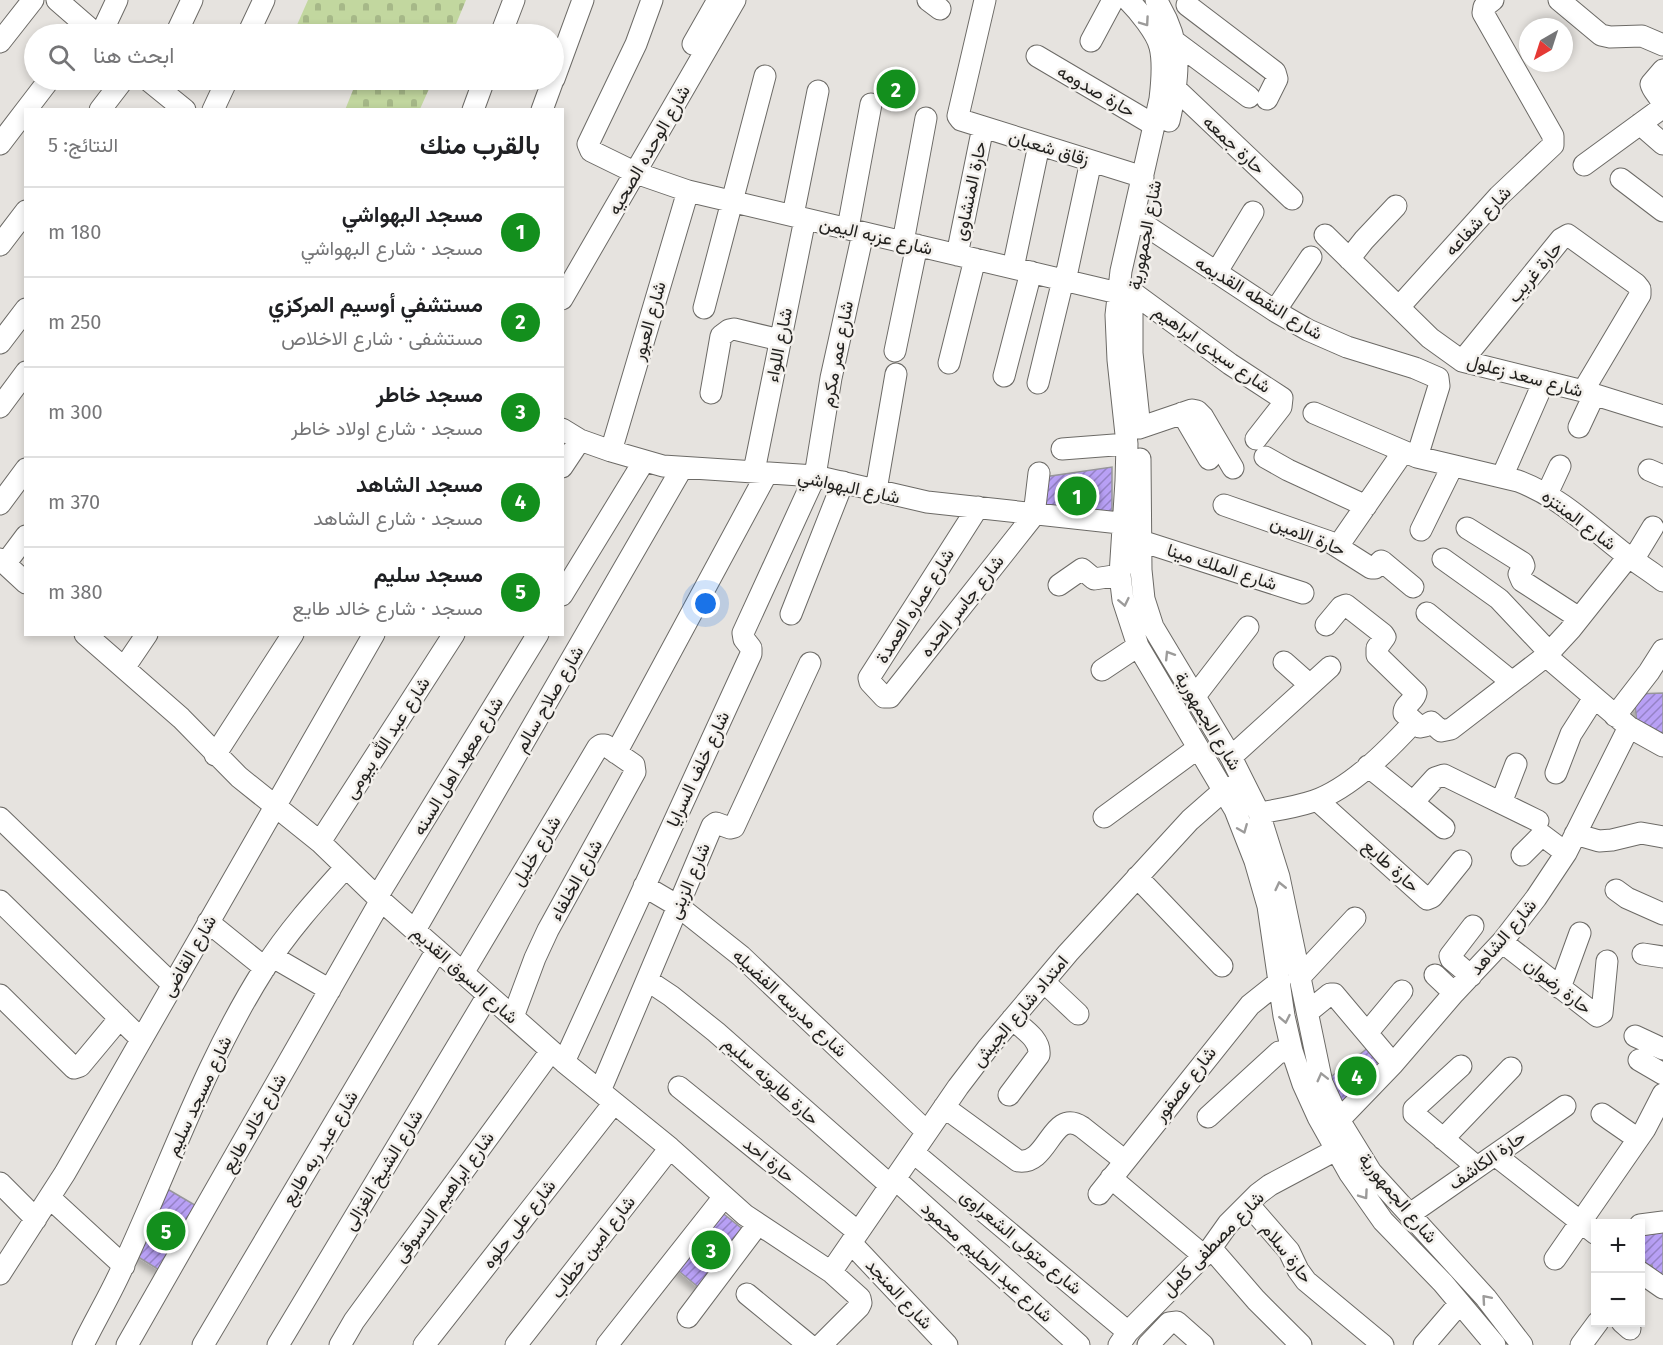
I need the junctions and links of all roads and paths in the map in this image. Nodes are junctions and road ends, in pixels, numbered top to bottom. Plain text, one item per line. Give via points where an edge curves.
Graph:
1 (33, 0) edge
2 (57, 0) edge
3 (117, 0) edge
4 (192, 0) edge
5 (264, 0) edge
6 (514, 0) edge
7 (583, 0) edge
8 (652, 0) edge
9 (718, 0) edge
10 (735, 0) edge
11 (984, 0) edge
12 (1113, 0) edge
13 (1128, 0) edge
14 (1493, 0) edge
15 (1558, 0) edge
16 (1157, 1) edge
17 (1189, 2) edge
18 (82, 24) edge
19 (99, 24) edge
20 (181, 24) edge
21 (253, 24) edge
22 (505, 24) edge
23 (1169, 39) junction
24 (1091, 41) dead end
25 (0, 42) edge
26 (1663, 45) edge
27 (564, 50) edge
28 (1037, 57) dead end
29 (1663, 70) edge
30 (765, 76) dead end
31 (41, 90) edge
32 (115, 90) edge
33 (161, 90) edge
34 (222, 90) edge
35 (480, 90) edge
36 (549, 90) edge
37 (1176, 90) junction
38 (818, 91) dead end
39 (871, 104) dead end
40 (178, 107) edge
41 (28, 108) edge
42 (102, 108) edge
43 (214, 108) edge
44 (474, 108) edge
45 (543, 108) edge
46 (24, 113) edge
47 (926, 118) dead end
48 (1640, 124) junction
49 (1154, 125) junction
50 (983, 128) junction
51 (0, 144) edge
52 (1663, 144) edge
53 (1039, 145) junction
54 (1090, 161) junction
55 (1584, 165) dead end
56 (630, 170) junction
57 (1143, 177) junction
58 (1622, 179) dead end
59 (688, 191) junction
60 (1292, 199) dead end
61 (731, 201) junction
62 (1396, 206) dead end
63 (1663, 211) edge
64 (1252, 212) dead end
65 (24, 214) edge
66 (799, 217) junction
67 (1145, 225) junction
68 (855, 230) junction
69 (1324, 235) dead end
70 (910, 244) junction
71 (0, 245) edge
72 (966, 257) junction
73 (1311, 257) dead end
74 (1349, 259) junction
75 (564, 267) edge
76 (1022, 270) junction
77 (1216, 273) junction
78 (1064, 280) junction
79 (1125, 292) junction
80 (564, 295) edge
81 (1399, 307) junction
82 (704, 309) dead end
83 (1275, 311) junction
84 (24, 312) edge
85 (1430, 338) junction
86 (780, 340) junction
87 (0, 343) edge
88 (894, 351) dead end
89 (1462, 361) junction
90 (949, 363) dead end
91 (1415, 368) junction
92 (896, 374) dead end
93 (24, 375) edge
94 (1004, 376) dead end
95 (1544, 381) junction
96 (1038, 383) dead end
97 (711, 393) dead end
98 (1589, 393) junction
99 (0, 407) edge
100 (1182, 413) junction
101 (1314, 414) dead end
102 (1663, 416) edge
103 (1579, 427) dead end
104 (571, 434) edge
105 (1133, 436) junction
106 (1062, 449) dead end
107 (611, 451) junction
108 (1410, 455) junction
109 (1209, 459) dead end
110 (564, 460) edge
111 (644, 461) junction
112 (1560, 465) dead end
113 (1452, 467) junction
114 (682, 468) junction
115 (1233, 468) dead end
116 (24, 472) edge
117 (761, 472) junction
118 (1039, 472) dead end
119 (814, 476) junction
120 (1502, 477) junction
121 (843, 482) junction
122 (876, 490) junction
123 (1547, 494) junction
124 (0, 504) edge
125 (1224, 505) dead end
126 (1366, 506) junction
127 (978, 507) junction
128 (1034, 515) junction
129 (1653, 527) dead end
130 (1467, 528) dead end
131 (1135, 530) junction
132 (1421, 530) dead end
133 (24, 538) edge
134 (1338, 546) junction
135 (1630, 558) junction
136 (1443, 559) dead end
137 (3, 562) edge
138 (1120, 575) junction
139 (24, 581) edge
140 (1663, 581) edge
141 (1059, 585) dead end
142 (1413, 586) dead end
143 (564, 592) edge
144 (1303, 593) dead end
145 (1427, 613) dead end
146 (791, 614) dead end
147 (1578, 618) junction
148 (1326, 625) dead end
149 (1248, 627) dead end
150 (87, 636) edge
151 (146, 636) edge
152 (292, 636) edge
153 (373, 636) edge
154 (453, 636) edge
155 (537, 636) edge
156 (1138, 646) junction
157 (1663, 650) edge
158 (1547, 654) junction
159 (1284, 662) dead end
160 (810, 663) dead end
161 (1330, 667) dead end
162 (124, 668) junction
163 (1102, 669) dead end
164 (1512, 682) junction
165 (1310, 685) junction
166 (1195, 696) junction
167 (890, 697) joint
168 (1594, 698) junction
169 (1423, 722) junction
170 (1622, 722) junction
171 (1663, 746) edge
172 (1198, 747) junction
173 (616, 753) junction
174 (215, 755) junction
175 (1231, 757) junction
176 (1516, 764) dead end
177 (1368, 766) junction
178 (1556, 773) dead end
179 (1244, 781) junction
180 (1223, 791) junction
181 (1317, 800) junction
182 (1410, 800) junction
183 (1501, 803) junction
184 (275, 808) junction
185 (1259, 813) junction
186 (1104, 817) dead end
187 (0, 818) edge
188 (1538, 821) dead end
189 (1444, 828) dead end
190 (1575, 834) junction
191 (1663, 837) edge
192 (320, 842) junction
193 (1566, 854) junction
194 (1522, 855) dead end
195 (1461, 861) dead end
196 (346, 867) junction
197 (1137, 877) junction
198 (644, 886) junction
199 (1616, 890) dead end
200 (379, 899) junction
201 (0, 902) edge
202 (678, 906) junction
203 (1663, 914) edge
204 (1355, 918) dead end
205 (208, 922) junction
206 (1473, 926) dead end
207 (415, 930) junction
208 (1580, 933) dead end
209 (1502, 942) junction
210 (437, 950) junction
211 (1607, 961) dead end
212 (269, 962) junction
213 (1222, 966) dead end
214 (463, 973) junction
215 (1435, 975) dead end
216 (1471, 976) junction
217 (1290, 979) junction
218 (647, 980) junction
219 (1044, 982) junction
220 (172, 984) junction
221 (1560, 988) junction
222 (330, 990) junction
223 (1402, 991) dead end
224 (1454, 993) junction
225 (488, 994) junction
226 (0, 995) edge
227 (1308, 1012) junction
228 (1078, 1014) dead end
229 (513, 1017) junction
230 (120, 1018) junction
231 (1012, 1019) junction
232 (1367, 1033) junction
233 (1635, 1036) dead end
234 (141, 1039) junction
235 (1663, 1049) edge
236 (1292, 1051) junction
237 (557, 1057) junction
238 (1639, 1060) dead end
239 (1394, 1064) junction
240 (1461, 1066) dead end
241 (1512, 1068) dead end
242 (1663, 1074) edge
243 (679, 1087) dead end
244 (1009, 1095) dead end
245 (607, 1097) junction
246 (1662, 1097) edge
247 (1565, 1106) dead end
248 (944, 1107) junction
249 (1602, 1114) dead end
250 (1208, 1117) dead end
251 (1339, 1120) junction
252 (927, 1132) junction
253 (1443, 1139) junction
254 (1638, 1139) junction
255 (1344, 1145) junction
256 (670, 1148) junction
257 (914, 1153) junction
258 (1495, 1155) junction
259 (1125, 1161) junction
260 (1477, 1167) junction
261 (0, 1182) edge
262 (893, 1183) junction
263 (50, 1198) junction
264 (723, 1198) junction
265 (1248, 1204) junction
266 (1410, 1214) junction
267 (36, 1219) junction
268 (1663, 1222) edge
269 (758, 1224) junction
270 (1645, 1225) edge
271 (1589, 1228) edge
272 (855, 1238) junction
273 (1208, 1252) junction
274 (1555, 1259) dead end
275 (124, 1266) junction
276 (831, 1272) junction
277 (1642, 1273) edge
278 (0, 1274) edge
279 (1663, 1288) edge
280 (747, 1294) dead end
281 (1460, 1303) junction
282 (688, 1317) dead end
283 (1595, 1327) edge
284 (1123, 1338) edge
285 (82, 1345) edge
286 (128, 1345) edge
287 (203, 1345) edge
288 (278, 1345) edge
289 (340, 1345) edge
290 (424, 1345) edge
291 (516, 1345) edge
292 (607, 1345) edge
293 (819, 1345) edge
294 (947, 1345) edge
295 (1079, 1345) edge
296 (1148, 1345) edge
297 (1203, 1345) edge
298 (1301, 1345) edge
299 (1383, 1345) edge
300 (1424, 1345) edge
301 (1495, 1345) edge
302 (1522, 1345) edge
303 (1581, 1345) edge

1 - 25 street
2 - 18 street
3 - 19 street
4 - 20 street
5 - 21 street
6 - 22 street
7 - 27 street
8 - 56 street, شارع عزبه اليمن via 629,61 588,144 591,151
9 - 56 street, شارع الوحده الصحيه
10 - 56 street, شارع الوحده الصحيه
11 - 50 street, زقاق شعبان via 958,116 963,122
12 - 24 street
13 -> 23 street via 1147,23
14 - 81 street, شارع شفاعه via 1483,13 1553,136 1553,145 1499,196
15 - 26 street via 1601,35 1642,36
16 - 17 street via 1175,6
16 - 23 street
17 - 23 street via 1175,19
17 - 23 street via 1275,72 1276,79 1258,98
23 - 37 street, شارع الجمهورية via 1177,52
23 - 49 street, شارع الجمهورية
28 - 49 street, حارة صدومه
29 - 48 street via 1651,84 1662,108
30 - 61 street
31 - 41 street
32 - 42 street
33 - 40 street
34 - 43 street
35 - 44 street
36 - 45 street
37 - 60 street, حارة جمعه
37 - 67 street, شارع الجمهورية
38 - 66 street, شارع اللواء
39 - 68 street, شارع عمر مكرم
46 - 51 street
47 - 70 street
48 - 52 street
48 - 55 street
49 - 57 street, شارع الجمهورية
50 - 53 street, زقاق شعبان
50 - 72 street, حارة المنشاوى
53 - 54 street, زقاق شعبان
53 - 76 street
54 - 57 street, زقاق شعبان
54 - 78 street
56 - 59 street, شارع عزبه اليمن
56 - 75 street, شارع الوحده الصحيه
56 - 80 street, شارع الوحده الصحيه
57 - 79 street, شارع الجمهورية
58 - 63 street
59 - 61 street, شارع عزبه اليمن
59 - 107 street, شارع العبور
61 - 66 street, شارع عزبه اليمن
61 - 82 street
62 - 74 street
64 - 77 street
65 - 71 street
66 - 68 street, شارع عزبه اليمن
66 - 86 street, شارع اللواء
67 - 77 street, شارع النقطه القديمه
67 - 79 street, شارع الجمهورية
68 - 70 street, شارع عزبه اليمن
68 - 119 street, شارع عمر مكرم
69 - 74 street, شارع سعد زعلول
70 - 72 street, شارع عزبه اليمن
70 - 88 street
72 - 76 street, شارع عزبه اليمن
72 - 90 street, حارة المنشاوى
73 - 83 street
74 - 81 street, شارع سعد زعلول
76 - 78 street, شارع عزبه اليمن
76 - 94 street
77 - 83 street, شارع النقطه القديمه
78 - 79 street, شارع عزبه اليمن
78 - 96 street
79 - 105 street, شارع الجمهورية via 1117,349
79 - 126 street, شارع سيدى ابراهيم via 1282,398 1261,448 1288,470
81 - 85 street, شارع سعد زعلول
83 - 91 street, شارع النقطه القديمه via 1328,339
84 - 87 street
85 - 89 street, شارع سعد زعلول
85 - 91 street
86 - 97 street via 734,329 724,332
86 - 117 street, شارع اللواء
89 - 95 street, شارع سعد زعلول
89 - 98 street, حارة غريب via 1568,235 1640,289
91 - 108 street, شارع النقطه القديمه via 1435,376 1439,382
92 - 122 street
93 - 99 street
95 - 98 street, شارع سعد زعلول
95 - 120 street
98 - 102 street, شارع سعد زعلول
98 - 103 street
100 - 105 street
100 - 109 street
100 - 115 street via 1201,413
101 - 108 street, شارع المنتزه
104 - 107 street, شارع البهواشي
104 - 110 street
105 - 106 street
105 - 131 street, شارع الجمهورية
107 - 111 street, شارع البهواشي
108 - 113 street, شارع المنتزه
108 - 126 street
111 - 114 street, شارع البهواشي
111 - 143 street
112 - 123 street
113 - 120 street, شارع المنتزه
113 - 132 street
114 - 117 street, شارع البهواشي
114 - 207 street, شارع صلاح سالم
116 - 124 street
117 - 119 street, شارع البهواشي
117 - 173 street, شارع اللواء
118 - 128 street
119 - 121 street, شارع البهواشي
119 - 198 street, شارع خلف السرايا via 743,633 751,654
120 - 123 street, شارع المنتزه
121 - 122 street, شارع البهواشي
121 - 146 street
122 - 127 street, شارع البهواشي via 927,502
123 - 135 street, شارع المنتزه
125 - 134 street, حارة الامين
126 - 134 street
127 - 128 street, شارع البهواشي
127 - 167 street, شارع عماره العمدة via 869,678 884,697
128 - 131 street, شارع البهواشي
128 - 167 street, شارع جاسر الحده
129 - 135 street
130 - 147 street via 1523,563 1519,574 1522,581
131 - 138 street, شارع الجمهورية via 1120,549
131 - 144 street, شارع الملك مينا
166 -> 131 street, شارع الجمهورية via 1153,627 1144,599
133 - 137 street
134 - 142 street, حارة الامين via 1371,568 1383,562
135 - 140 street, شارع المنتزه
135 - 147 street
136 - 158 street via 1499,599
137 - 139 street
138 - 141 street via 1093,579 1082,570
138 -> 156 street, شارع الجمهورية via 1123,600
145 - 164 street
147 - 158 street
148 - 169 street via 1346,605 1383,634 1376,652 1416,693 1404,712
149 - 166 street
150 - 162 street, شارع السوق القديم
151 - 162 street
152 - 174 street
153 - 184 street, شارع القاضى
154 - 192 street, شارع عبد الله بيومى
155 - 200 street, شارع معهد اهل السنه
156 - 163 street
156 - 172 street, شارع الجمهورية
157 - 170 street, شارع الشاهد
158 - 164 street
158 - 168 street
159 - 165 street
160 - 202 street, شارع الزينى via 734,827 716,823 712,826
161 - 165 street
162 - 174 street, شارع السوق القديم via 181,718
164 - 169 street via 1451,729 1441,731
165 - 175 street
166 - 175 street, شارع الجمهورية
168 - 170 street
168 - 178 street via 1571,734
169 - 177 street
170 - 171 street
170 - 190 street, شارع الشاهد
172 - 180 street, شارع الجمهورية
172 - 186 street
173 - 214 street, شارع خليل via 605,746 598,747
173 - 229 street, شارع الخلفاء via 634,765 635,772 535,958
174 - 184 street, شارع السوق القديم
175 - 179 street, شارع الجمهورية
176 - 183 street
177 - 181 street
177 - 182 street
179 - 180 street, امتداد شارع الجيش
179 - 185 street, شارع الجمهورية
180 - 197 street, امتداد شارع الجيش
180 -> 217 street, شارع الجمهورية via 1235,810 1255,861
181 - 185 street
181 - 195 street, حارة طايع via 1427,898 1432,897
182 - 183 street via 1444,775
182 - 189 street
183 - 188 street
184 - 192 street, شارع السوق القديم
184 - 205 street, شارع القاضى
217 -> 185 street, شارع الجمهورية via 1278,878
187 - 220 street
190 - 191 street via 1599,841 1641,833
190 - 193 street, شارع الشاهد
192 - 196 street, شارع السوق القديم
193 - 194 street via 1542,836
193 - 209 street, شارع الشاهد
196 - 200 street, شارع السوق القديم
196 - 212 street, شارع مسجد سليم
197 - 213 street
197 - 219 street, امتداد شارع الجيش
198 - 202 street, شارع مدرسه الفضيله
198 - 237 street, شارع خلف السرايا
199 - 203 street
200 - 207 street, شارع السوق القديم
200 - 222 street, شارع خالد طايع
201 - 230 street
202 - 218 street, شارع الزينى
202 - 252 street, شارع مدرسه الفضيله via 741,956
204 - 217 street, شارع عصفور
205 - 212 street
205 - 220 street, شارع القاضى
206 - 216 street via 1450,956
207 - 210 street, شارع السوق القديم
208 - 221 street
209 - 216 street, شارع الشاهد
209 - 221 street, حارة رضوان
210 - 214 street, شارع السوق القديم
210 - 287 street, شارع عبد ربه طايع
211 - 221 street, حارة رضوان via 1600,1015 1593,1015
212 - 222 street
212 - 275 street, شارع مسجد سليم via 208,1071
214 - 225 street, شارع السوق القديم
215 - 224 street
216 - 224 street, شارع الشاهد
217 - 227 street, شارع الجمهورية
217 -> 236 street, شارع الجمهورية via 1284,1016
217 - 259 street, شارع عصفور via 1250,1005
218 - 245 street, شارع الزينى
218 - 262 street, حارة طابونه سليم via 716,1032
219 - 228 street
219 - 231 street, امتداد شارع الجيش
220 - 234 street, شارع القاضى
222 - 286 street, شارع خالد طايع
223 - 232 street
224 - 239 street, شارع الشاهد
225 - 229 street, شارع السوق القديم
225 - 288 street, شارع الشيخ الغزالى
226 - 230 street via 74,1068 80,1066
227 - 232 street via 1334,994
251 -> 227 street, شارع الجمهورية via 1322,1083
229 - 237 street, شارع السوق القديم
230 - 234 street
231 - 244 street via 1040,1048 1039,1055
231 - 248 street, امتداد شارع الجيش
232 - 239 street
233 - 235 street
234 - 263 street, شارع القاضى
236 - 250 street via 1279,1052
236 - 255 street, شارع الجمهورية via 1317,1117
237 - 245 street, شارع السوق القديم
237 - 289 street, شارع ابراهيم الدسوقى via 354,1321
238 - 242 street
239 - 251 street, شارع الشاهد
240 - 253 street via 1413,1111
241 - 253 street
243 - 272 street, حارة احد
245 - 256 street, شارع السوق القديم
245 - 290 street, شارع على حلوه
246 - 254 street
247 - 258 street, حارة الكاشف
248 - 252 street, امتداد شارع الجيش
248 - 259 street via 1018,1161 1037,1156 1067,1121 1076,1122
249 - 254 street
251 - 255 street, شارع الجمهورية
252 - 257 street, امتداد شارع الجيش
253 - 260 street
254 - 271 street
255 - 265 street, شارع مصطفى كامل via 1270,1185
255 - 266 street, شارع الجمهورية
255 -> 281 street, شارع الجمهورية via 1350,1174 1383,1221
256 - 264 street, شارع السوق القديم
256 - 291 street, شارع امين خطاب
257 - 262 street, امتداد شارع الجيش
257 - 284 street, شارع متولى الشعراوى
258 - 260 street, حارة الكاشف
258 - 271 street
259 - 273 street, شارع عصفور via 1105,1186
260 - 266 street, حارة الكاشف
261 - 267 street
262 - 272 street, امتداد شارع الجيش
262 - 295 street, شارع عبد الحليم محمود
263 - 267 street, شارع القاضى
263 - 275 street
264 - 269 street, شارع السوق القديم
264 - 292 street
265 - 273 street, شارع مصطفى كامل
265 - 299 street, حارة سلام via 1289,1251 1306,1281
302 -> 266 street, شارع الجمهورية via 1486,1298
267 - 278 street, شارع القاضى
268 - 270 street
269 - 276 street, شارع السوق القديم
269 - 282 street
271 - 274 street
272 - 276 street, امتداد شارع الجيش
272 - 294 street, شارع المنجد
273 - 284 street, شارع مصطفى كامل
273 - 298 street
275 - 285 street, شارع مسجد سليم
276 - 293 street, شارع السوق القديم via 860,1298 859,1306
277 - 279 street
280 - 293 street
281 - 300 street
281 - 301 street, شارع الجمهورية
283 - 303 street
296 - 297 street via 1169,1323 1177,1322

